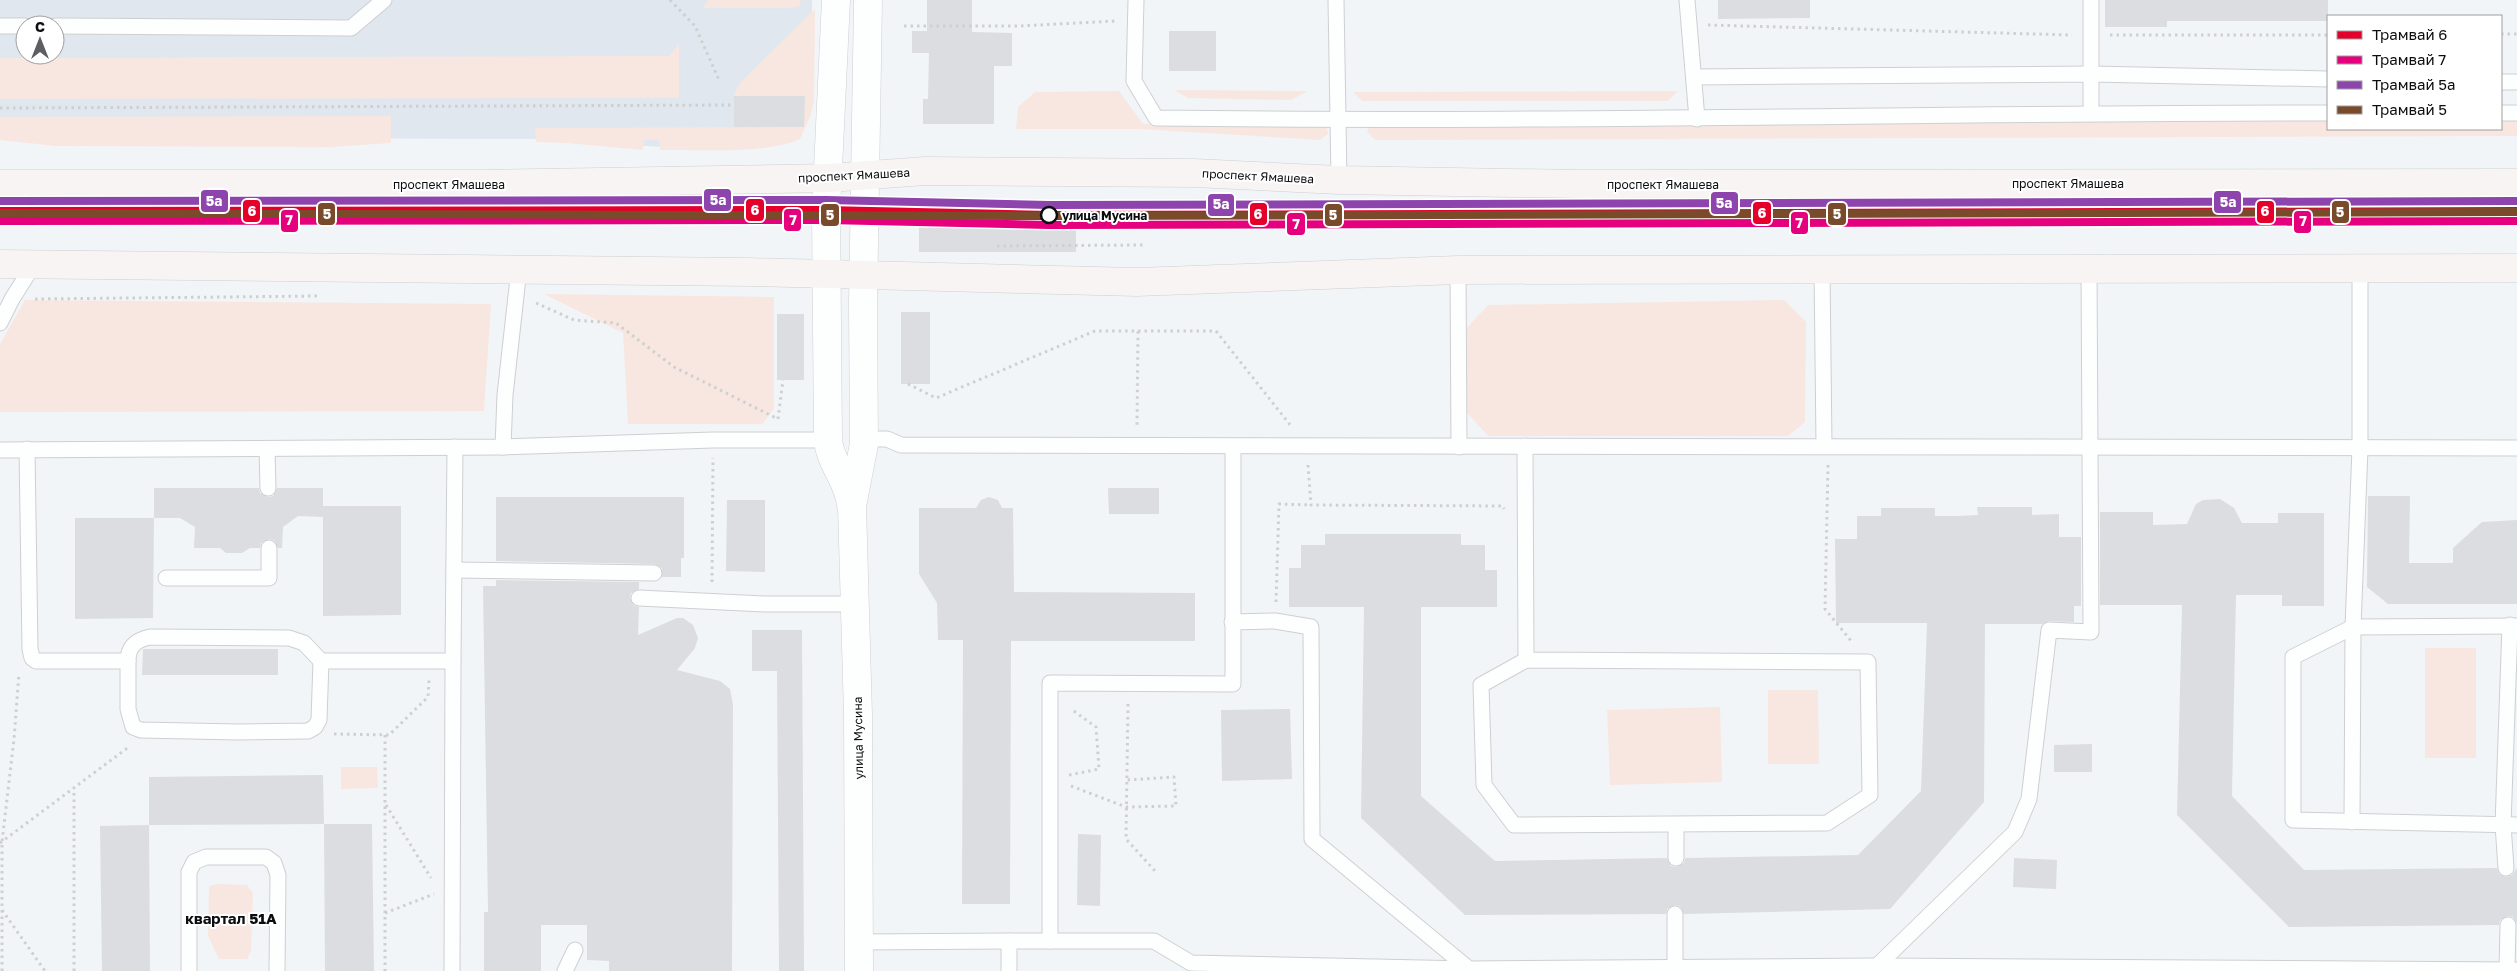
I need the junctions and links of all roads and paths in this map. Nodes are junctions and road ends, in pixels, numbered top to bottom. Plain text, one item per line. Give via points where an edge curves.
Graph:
1 (384, 0) edge
2 (670, 0) edge
3 (836, 0) edge
4 (868, 0) edge
5 (1136, 0) edge
6 (1336, 0) edge
7 (1687, 0) edge
8 (2091, 1) edge
9 (1136, 20) junction
10 (1690, 25) junction
11 (0, 26) edge
12 (15, 26) edge
13 (65, 26) edge
14 (904, 26) dead end
15 (2502, 34) edge
16 (2517, 34) edge
17 (2091, 35) junction
18 (2327, 35) edge
19 (2092, 74) junction
20 (1694, 77) junction
21 (2327, 79) edge
22 (719, 80) dead end
23 (2502, 82) edge
24 (2517, 82) edge
25 (734, 105) dead end
26 (0, 108) edge
27 (2091, 113) junction
28 (2327, 113) edge
29 (2502, 113) edge
30 (2517, 113) edge
31 (1697, 119) junction
32 (1336, 120) junction
33 (865, 176) junction
34 (830, 178) junction
35 (1339, 180) junction
36 (2517, 183) edge
37 (0, 184) edge
38 (999, 207) dead end
39 (1148, 207) dead end
40 (1145, 244) dead end
41 (997, 246) dead end
42 (0, 264) edge
43 (34, 264) junction
44 (2360, 268) junction
45 (2517, 268) edge
46 (1822, 269) junction
47 (2089, 269) junction
48 (1458, 270) junction
49 (827, 274) junction
50 (863, 274) junction
51 (518, 281) junction
52 (328, 296) dead end
53 (12, 299) junction
54 (0, 323) edge
55 (783, 380) dead end
56 (908, 384) dead end
57 (778, 419) junction
58 (864, 438) junction
59 (781, 439) junction
60 (713, 440) junction
61 (828, 440) junction
62 (1137, 446) junction
63 (1233, 446) junction
64 (1525, 446) junction
65 (1826, 446) junction
66 (456, 447) junction
67 (503, 447) junction
68 (1459, 447) junction
69 (2091, 447) junction
70 (267, 448) junction
71 (2360, 448) junction
72 (2517, 448) edge
73 (27, 449) junction
74 (0, 450) edge
75 (268, 488) dead end
76 (1311, 505) dead end
77 (852, 506) junction
78 (269, 548) dead end
79 (454, 570) junction
80 (654, 573) dead end
81 (166, 578) dead end
82 (639, 598) dead end
83 (711, 602) junction
84 (854, 604) junction
85 (1275, 621) junction
86 (1232, 622) junction
87 (2513, 626) edge
88 (2353, 627) junction
89 (32, 658) junction
90 (1526, 660) junction
91 (128, 661) junction
92 (321, 661) junction
93 (428, 661) junction
94 (453, 661) junction
95 (1868, 662) junction
96 (1128, 683) junction
97 (1050, 694) junction
98 (315, 727) junction
99 (153, 730) junction
100 (385, 735) junction
101 (1050, 778) junction
102 (1127, 780) junction
103 (74, 789) junction
104 (385, 803) junction
105 (1126, 807) junction
106 (2352, 822) junction
107 (1676, 825) junction
108 (2510, 825) edge
109 (1, 843) edge
110 (1676, 858) dead end
111 (2506, 868) dead end
112 (1155, 871) dead end
113 (446, 889) junction
114 (2, 910) junction
115 (385, 913) junction
116 (1676, 914) dead end
117 (2508, 925) dead end
118 (1009, 941) junction
119 (1050, 941) junction
120 (860, 942) junction
121 (575, 950) dead end
122 (1876, 966) junction
123 (1469, 968) junction
124 (1858, 968) edge
125 (1675, 969) edge
126 (2512, 970) edge
127 (2, 971) edge
128 (45, 971) edge
129 (74, 971) edge
130 (189, 971) edge
131 (277, 971) edge
132 (385, 971) edge
133 (452, 971) edge
134 (565, 971) edge
135 (859, 971) edge
136 (1009, 971) edge

1 - 13 lane via 351,28
2 - 22 path via 695,26
3 - 34 street, улица Мусина
4 - 33 street, улица Мусина
5 - 9 lane
6 - 32 lane
7 - 10 lane
8 - 17 lane
9 - 14 path via 1019,26
9 - 32 lane via 1134,81 1156,118
10 - 17 path
10 - 20 lane
11 - 12 lane
15 - 16 path
17 - 18 path
17 - 19 lane
19 - 20 lane
19 - 21 lane
19 - 27 lane
20 - 31 lane
23 - 24 lane
25 - 26 path
27 - 28 lane
27 - 31 lane
29 - 30 lane
31 - 32 lane
32 - 35 lane
33 - 34 main road, проспект Ямашева
33 - 35 main road, проспект Ямашева via 925,171 1184,173
33 - 50 street, улица Мусина
34 - 37 main road, проспект Ямашева via 486,184
34 - 49 street, улица Мусина via 826,210
35 - 36 main road, проспект Ямашева via 1578,184
38 - 39 path
40 - 41 path
42 - 43 main road
43 - 51 main road
43 - 53 lane
44 - 45 main road
44 - 47 main road
44 - 71 lane
46 - 47 main road
46 - 48 main road
46 - 65 lane
47 - 69 lane
48 - 50 main road via 1137,282
48 - 68 lane
49 - 50 main road
49 - 51 main road
49 - 61 street, улица Мусина
50 - 58 street, улица Мусина
51 - 57 path via 574,320 616,323 674,366
51 - 67 lane via 505,395
52 - 53 path
53 - 54 lane
55 - 57 path
56 - 62 path via 936,398 1095,331 1138,331
57 - 59 path
58 - 62 lane via 887,439 901,445
58 - 77 street, улица Мусина
59 - 60 lane
59 - 61 lane
60 - 67 lane
60 - 83 path
61 - 77 street, улица Мусина via 831,459 847,484
62 - 63 lane
63 - 68 lane
63 - 86 lane
64 - 65 lane
64 - 68 lane
64 - 90 lane
65 - 69 lane
65 - 95 path via 1825,609
66 - 67 lane
66 - 70 lane
66 - 79 lane
69 - 71 lane
69 - 122 lane via 2091,632 2049,630 2029,799 2015,832
70 - 73 lane
70 - 75 lane
71 - 72 lane
71 - 88 lane
73 - 74 lane
73 - 89 lane
76 - 85 path via 1279,504
77 - 84 street, улица Мусина
78 - 81 lane via 269,578
79 - 80 lane
79 - 94 lane
82 - 83 lane
83 - 84 lane
84 - 120 street, улица Мусина
85 - 86 lane
85 - 123 lane via 1311,627 1312,839
86 - 96 lane via 1232,684
87 - 88 lane
87 - 108 lane
88 - 106 lane
88 - 106 lane via 2293,657 2293,820
89 - 91 lane via 41,662
89 - 109 path via 19,673
90 - 95 lane
90 - 107 lane via 1481,686 1484,785 1514,824
91 - 92 lane via 132,646 150,637 289,638 304,643
91 - 99 lane via 128,709 133,727
92 - 93 lane
92 - 98 lane via 319,720
93 - 94 lane
93 - 100 path via 428,697 389,735
94 - 113 lane
95 - 107 lane via 1870,795 1827,823
96 - 97 lane via 1050,683
96 - 102 path
97 - 101 lane
97 - 101 path via 1096,727 1099,769
98 - 99 lane via 308,731
98 - 100 path via 336,734
99 - 103 path
100 - 104 path
101 - 105 path
101 - 119 lane
102 - 105 path
102 - 105 path via 1174,777 1176,806
103 - 109 path
103 - 129 path
104 - 113 path
104 - 115 path
105 - 112 path via 1126,839
106 - 108 lane
107 - 110 lane
108 - 111 lane
109 - 114 path
113 - 115 path
113 - 133 lane
114 - 127 path
114 - 128 path
115 - 132 path
116 - 125 lane
117 - 126 lane
118 - 119 lane
118 - 120 lane
118 - 136 lane
119 - 123 lane via 1154,941 1191,963
120 - 135 street, улица Мусина
121 - 134 lane
122 - 124 lane
122 - 126 lane
123 - 125 lane
124 - 125 lane
130 - 131 lane via 189,872 194,862 206,857 266,857 274,863 278,875

